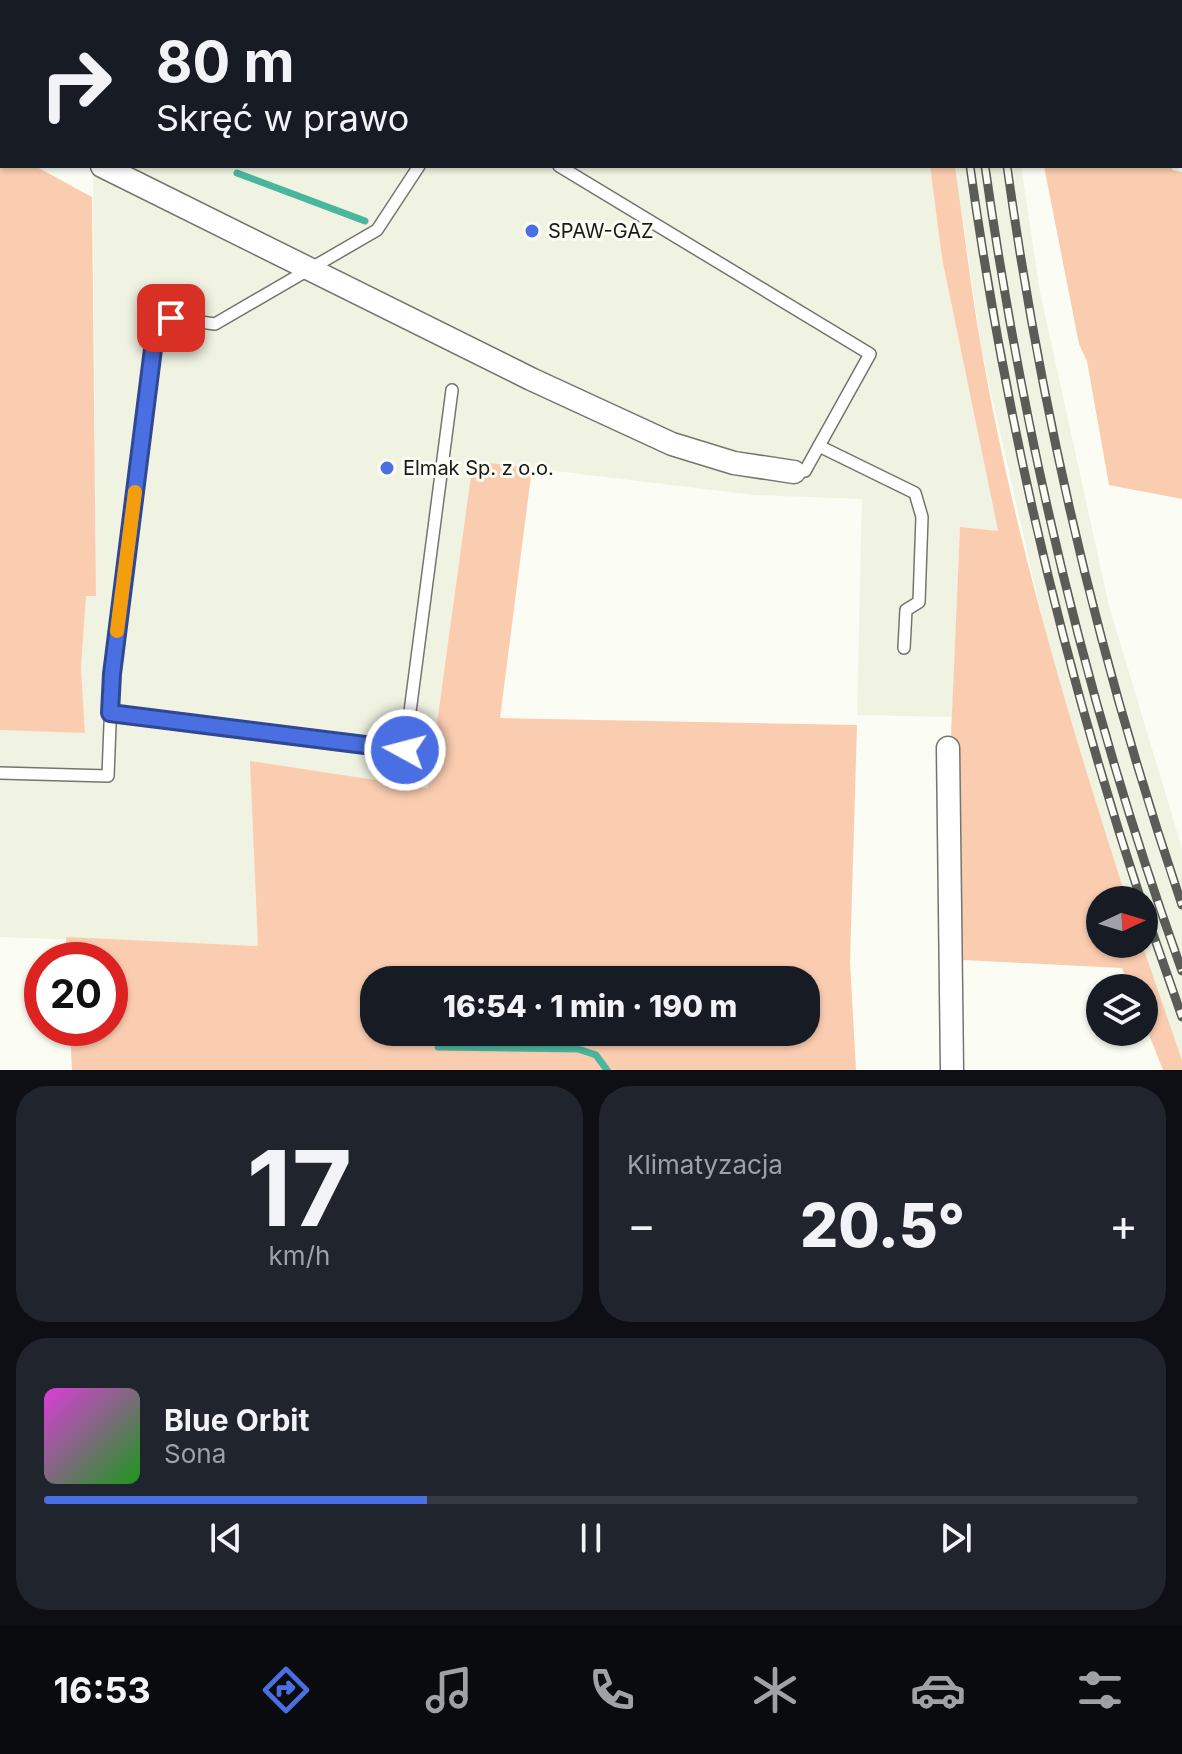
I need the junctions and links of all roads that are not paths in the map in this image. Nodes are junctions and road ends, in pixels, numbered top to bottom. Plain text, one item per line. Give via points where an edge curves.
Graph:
1 (106, 168) edge
2 (418, 168) edge
3 (562, 168) edge
4 (308, 268) junction
5 (452, 390) dead end
6 (819, 446) junction
7 (794, 472) joint
8 (904, 648) dead end
9 (110, 713) junction
10 (948, 748) dead end
11 (0, 773) edge
12 (952, 1070) edge

1 - 4 street
2 - 4 lane via 377,230
3 - 6 lane via 870,354
4 - 7 street via 672,444 734,463
4 - 9 lane via 215,324 171,318 157,333
5 - 9 lane via 405,750
6 - 7 lane via 805,471
6 - 8 lane via 915,493 922,517 919,602 906,610
9 - 11 lane via 108,776
10 - 12 street

